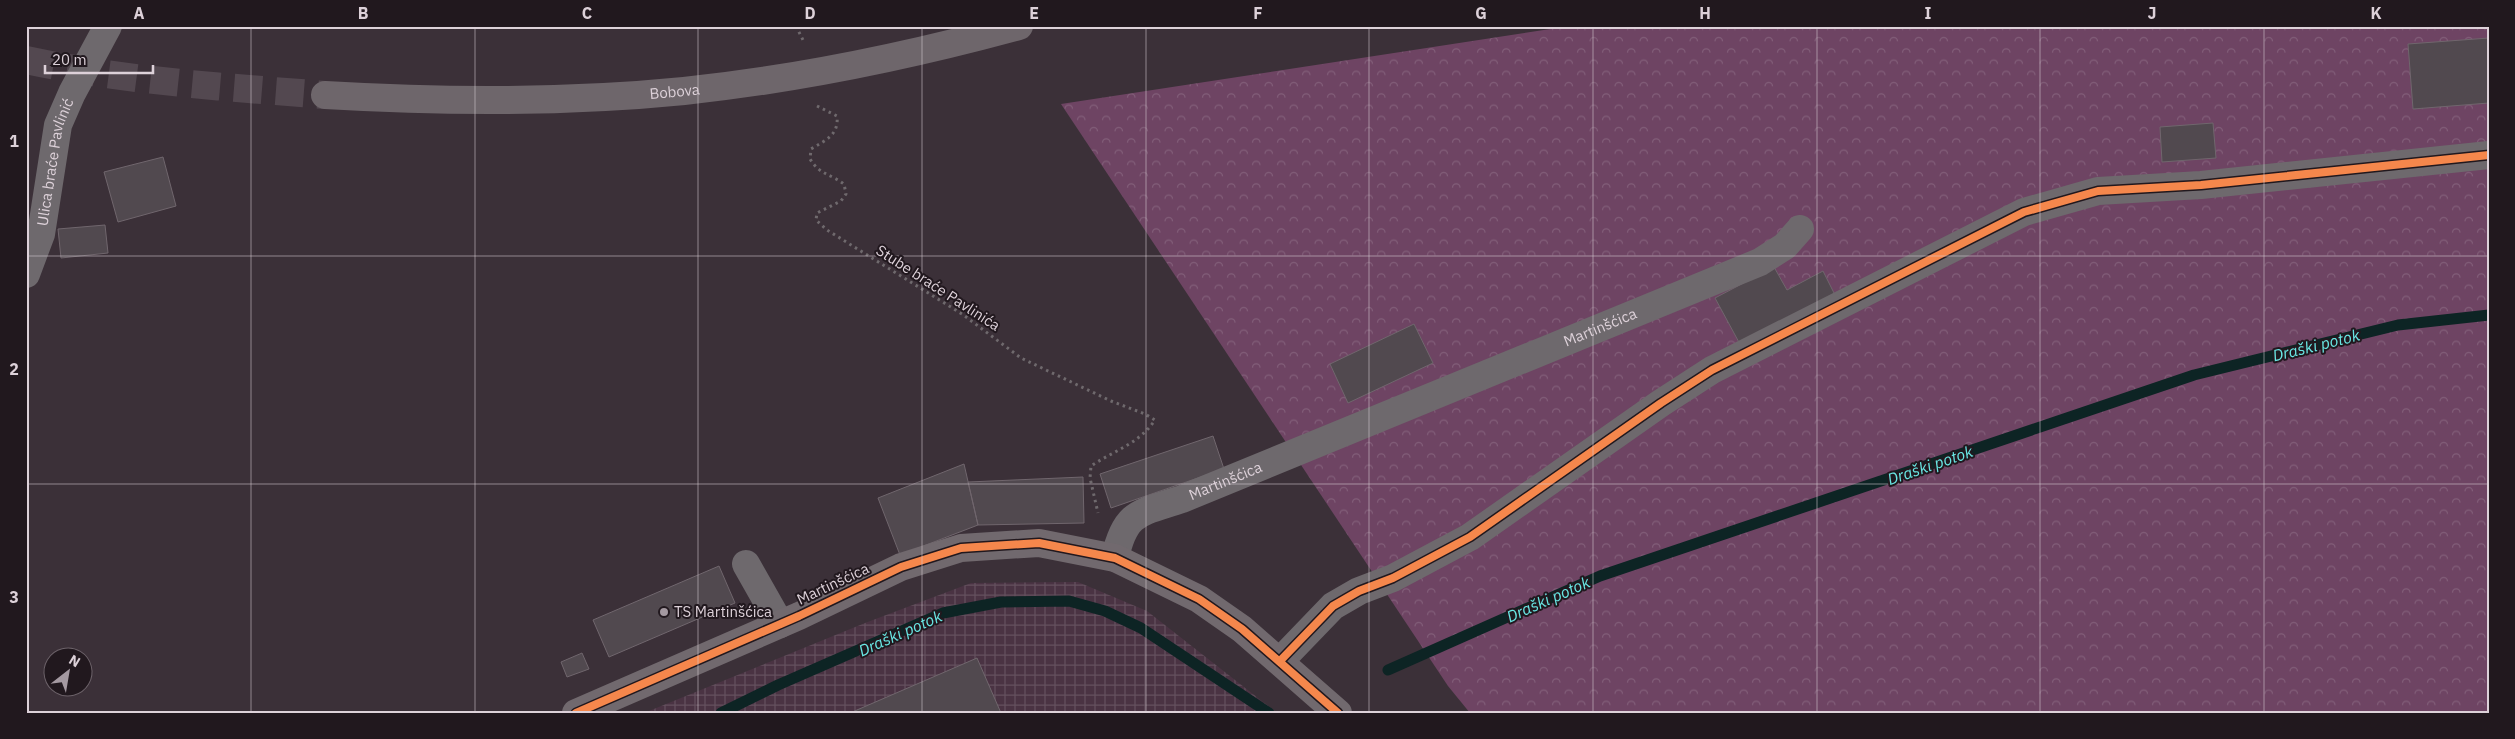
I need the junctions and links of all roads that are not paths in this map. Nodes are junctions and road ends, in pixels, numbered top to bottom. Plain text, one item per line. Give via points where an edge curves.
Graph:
1 (108, 26) edge
2 (1019, 26) edge
3 (325, 96) tunnel mouth
4 (2489, 155) edge
5 (1800, 229) dead end
6 (26, 274) edge
7 (1115, 558) junction
8 (746, 564) dead end
9 (780, 624) junction
10 (1280, 662) junction
11 (576, 713) edge
12 (1338, 713) edge

1 - 6 street, Ulica braće Pavlinić via 58,125 41,234
2 - 3 highway, Bobova via 863,64 685,91 505,101
4 - 10 street via 2201,185 2098,191 2024,212 1712,370 1470,537 1333,606
5 - 7 street, Martinšćica via 1785,246 1760,262 1139,514 1127,523
7 - 9 main road, Martinšćica via 1039,543 962,548 901,567
7 - 10 main road via 1199,599 1242,629
8 - 9 street
9 - 11 main road, Martinšćica
10 - 12 main road

